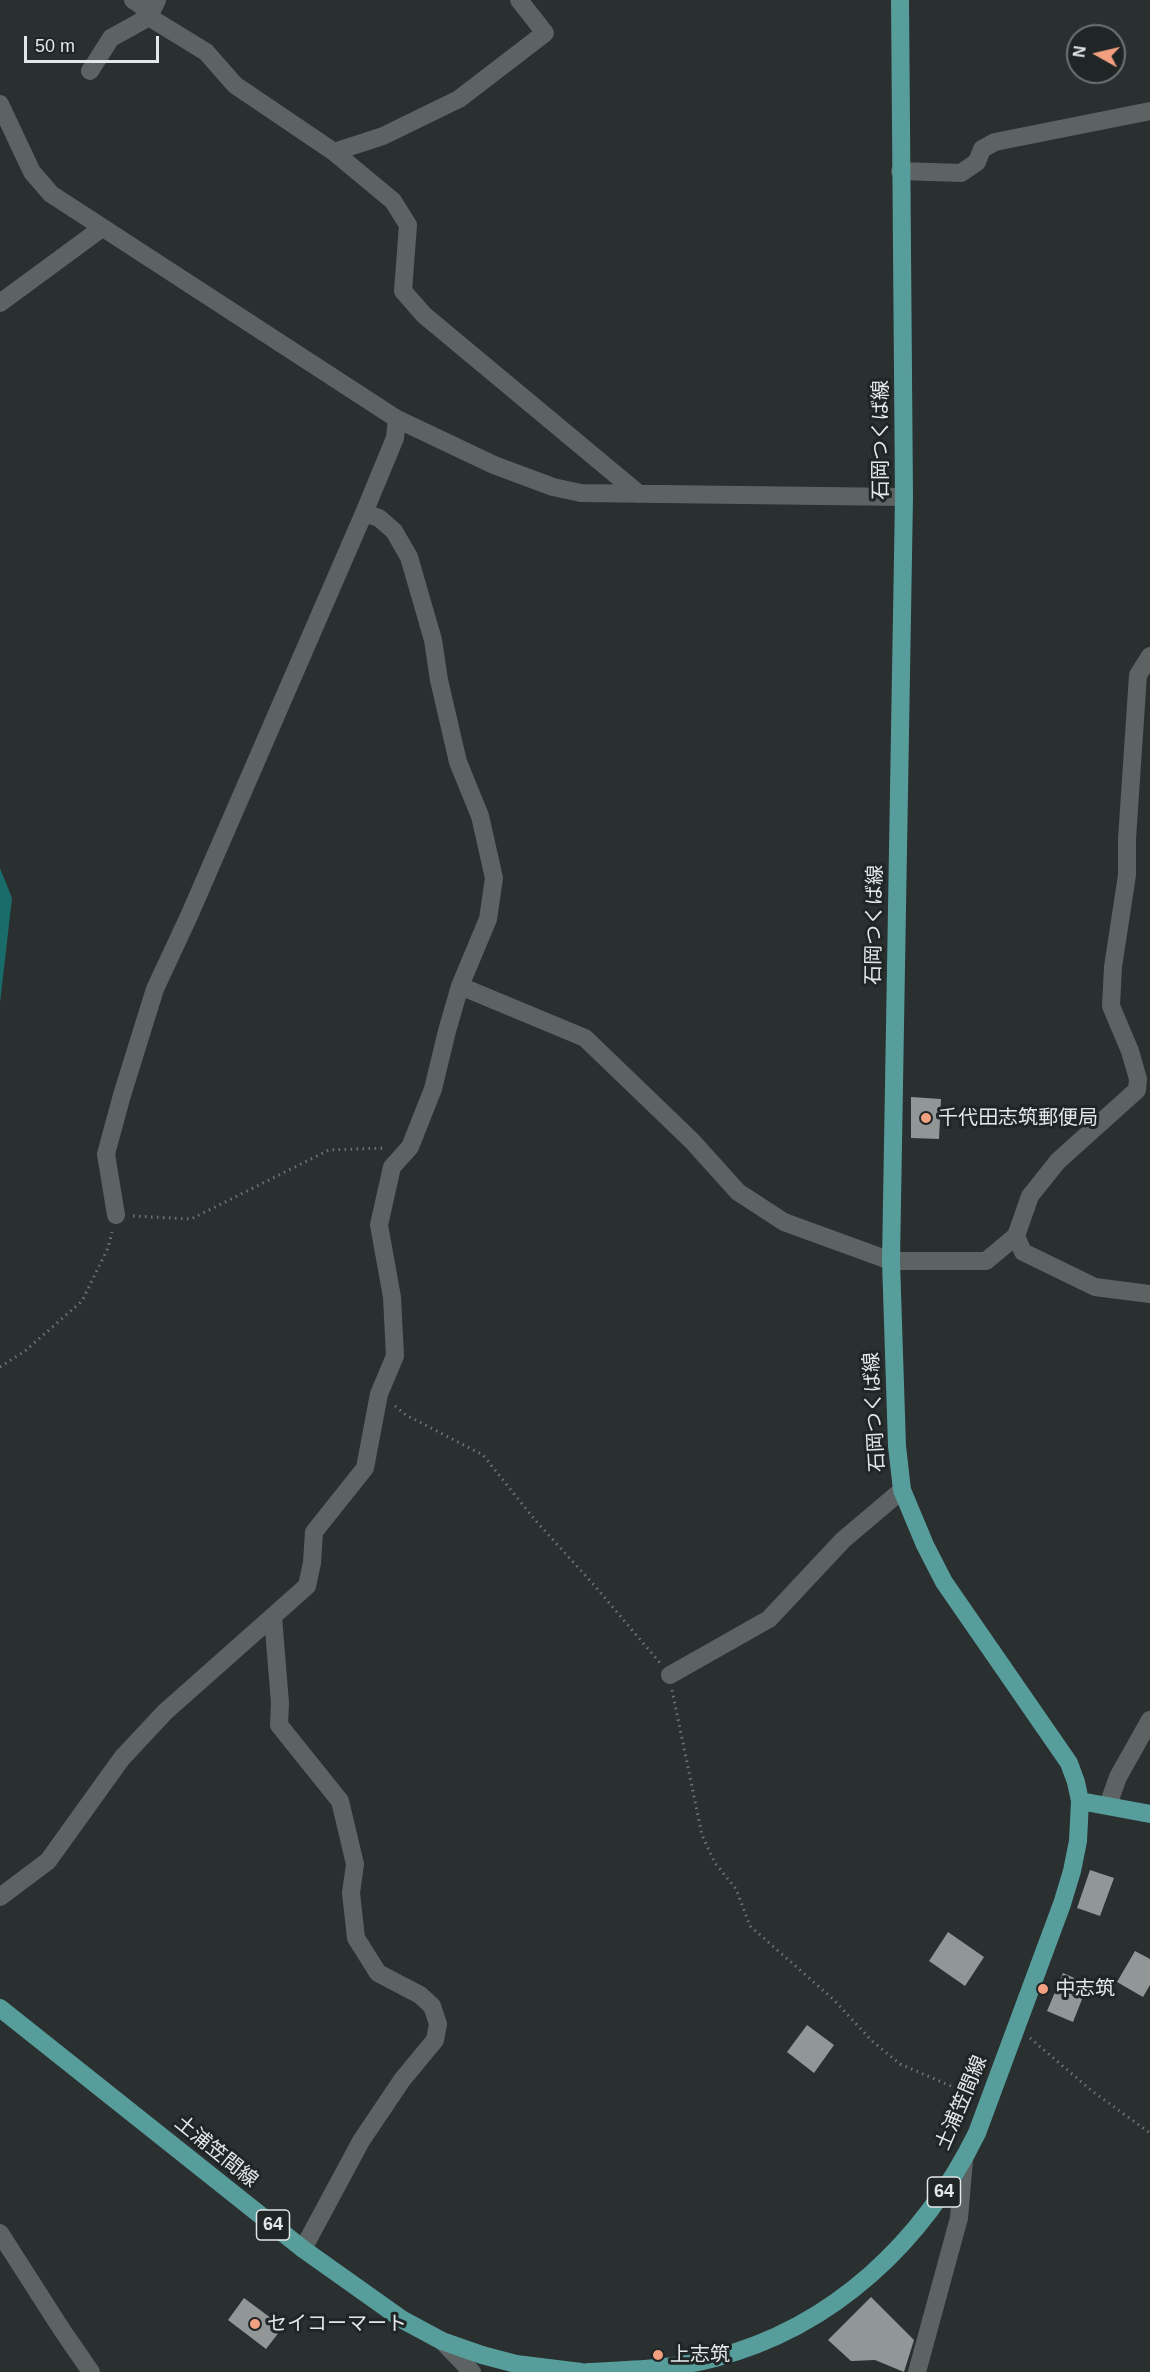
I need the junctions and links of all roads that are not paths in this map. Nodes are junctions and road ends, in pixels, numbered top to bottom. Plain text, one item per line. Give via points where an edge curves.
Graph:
1 (133, 0) edge
2 (157, 0) edge
3 (519, 0) edge
4 (900, 0) edge
5 (149, 17) junction
6 (90, 71) dead end
7 (0, 104) edge
8 (1150, 111) edge
9 (334, 152) junction
10 (900, 171) junction
11 (102, 228) junction
12 (0, 303) edge
13 (397, 420) junction
14 (639, 494) junction
15 (904, 497) junction
16 (364, 513) junction
17 (1150, 656) edge
18 (460, 986) junction
19 (116, 1215) road end
20 (1016, 1236) junction
21 (891, 1261) junction
22 (1150, 1294) edge
23 (902, 1490) junction
24 (273, 1617) junction
25 (669, 1675) road end
26 (1150, 1720) edge
27 (1080, 1801) junction
28 (1108, 1805) junction
29 (1150, 1814) edge
30 (0, 1897) edge
31 (0, 2008) edge
32 (964, 2160) junction
33 (0, 2233) edge
34 (303, 2249) junction
35 (442, 2341) junction
36 (91, 2372) edge
37 (472, 2372) edge
38 (581, 2372) edge
39 (588, 2372) edge
40 (917, 2372) edge

1 - 5 street
2 - 5 street
3 - 9 street via 545,33 459,99 383,136
4 - 10 main road, 石岡つくば線
5 - 6 street via 111,38
5 - 9 street via 206,52 235,85
7 - 11 street via 32,172 51,194
8 - 10 street via 995,142 982,149 977,162 961,173
9 - 14 street via 393,201 408,225 403,291 424,315
10 - 15 main road, 石岡つくば線
11 - 12 street
11 - 13 street
13 - 14 street via 553,487 581,493
13 - 16 street via 395,438
14 - 15 street
15 - 21 main road, 石岡つくば線
16 - 18 street via 379,518 394,531 409,557 433,640 458,762 480,816 494,878 488,919
16 - 19 street via 155,989 106,1154
17 - 20 street via 1138,675 1127,875 1111,1006 1130,1051 1137,1090 1058,1161 1030,1196
18 - 21 street via 585,1038 692,1141 738,1192 783,1222
18 - 24 street via 433,1089 410,1147 392,1167 379,1225 392,1297 395,1356 379,1394 365,1468 314,1533 307,1586
20 - 21 street via 986,1261
20 - 22 street via 1023,1252 1095,1287
21 - 23 main road, 石岡つくば線
23 - 25 street via 843,1539 769,1619
23 - 27 main road, 石岡つくば線 via 944,1582 1069,1763
24 - 30 street via 165,1712 122,1758 48,1861
24 - 34 street via 279,1725 340,1801 355,1864 351,1893 356,1938 378,1972 432,2006 438,2024 435,2040 402,2080 362,2141
26 - 28 street via 1118,1777
27 - 28 main road
27 - 32 main road, 土浦笠間線 / 64 via 1072,1871 989,2103
28 - 29 main road
31 - 34 main road, 土浦笠間線 / 64
32 - 39 main road, 土浦笠間線 / 64 via 919,2227 886,2260 831,2306 796,2326 715,2358 672,2366
32 - 40 street via 958,2218
33 - 36 street
34 - 35 main road, 土浦笠間線 / 64 via 365,2295
35 - 37 street
35 - 38 main road, 土浦笠間線 / 64 via 516,2364

